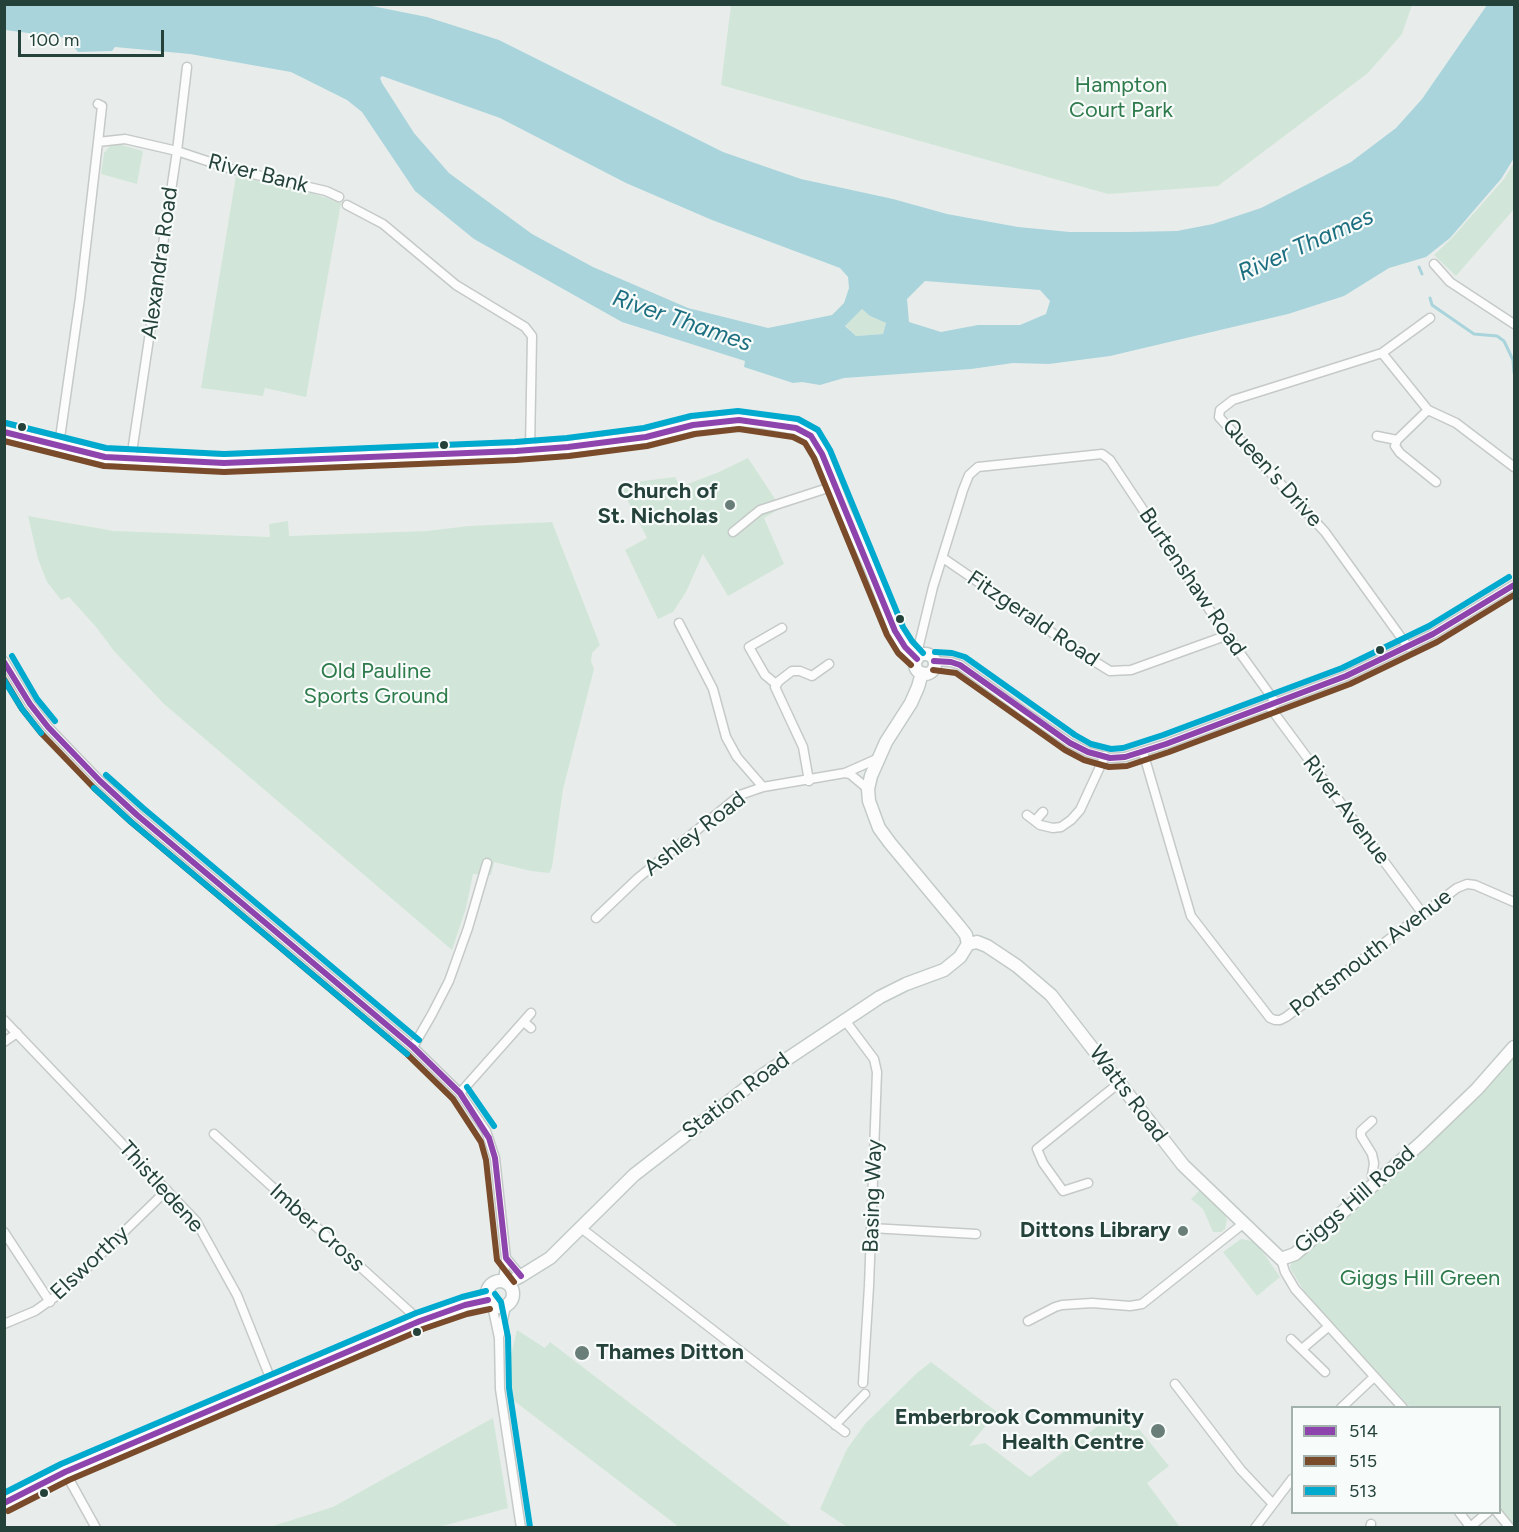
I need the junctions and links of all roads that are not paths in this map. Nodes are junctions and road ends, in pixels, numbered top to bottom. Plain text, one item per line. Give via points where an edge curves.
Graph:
1 (187, 67) dead end
2 (98, 104) dead end
3 (98, 142) junction
4 (177, 151) junction
5 (339, 197) dead end
6 (347, 205) dead end
7 (1434, 264) dead end
8 (1430, 318) dead end
9 (1515, 324) edge
10 (1382, 353) junction
11 (1428, 410) junction
12 (4, 432) edge
13 (1377, 435) dead end
14 (1397, 440) junction
15 (59, 445) junction
16 (530, 450) junction
17 (131, 459) junction
18 (1515, 467) edge
19 (1436, 482) dead end
20 (834, 486) junction
21 (732, 532) dead end
22 (943, 558) junction
23 (1515, 585) edge
24 (679, 623) dead end
25 (782, 628) dead end
26 (1228, 635) junction
27 (1408, 647) junction
28 (919, 657) junction
29 (4, 661) edge
30 (934, 661) junction
31 (829, 664) dead end
32 (922, 673) junction
33 (776, 684) junction
34 (1273, 704) junction
35 (1143, 752) junction
36 (1106, 756) junction
37 (879, 758) junction
38 (845, 773) junction
39 (809, 781) junction
40 (763, 786) junction
41 (868, 789) junction
42 (1043, 812) dead end
43 (1027, 815) dead end
44 (1035, 821) junction
45 (487, 863) dead end
46 (1515, 902) edge
47 (1423, 914) junction
48 (596, 918) dead end
49 (968, 944) junction
50 (531, 1013) dead end
51 (844, 1019) junction
52 (4, 1020) edge
53 (17, 1033) junction
54 (4, 1042) edge
55 (413, 1047) junction
56 (1514, 1049) edge
57 (1119, 1083) junction
58 (460, 1093) junction
59 (1372, 1121) dead end
60 (214, 1134) dead end
61 (1376, 1181) junction
62 (1088, 1183) dead end
63 (167, 1190) junction
64 (1244, 1223) junction
65 (581, 1228) junction
66 (872, 1228) junction
67 (4, 1232) edge
68 (976, 1234) dead end
69 (506, 1258) junction
70 (1281, 1259) junction
71 (521, 1276) junction
72 (508, 1285) junction
73 (50, 1302) junction
74 (490, 1302) junction
75 (506, 1306) junction
76 (420, 1321) junction
77 (1028, 1322) dead end
78 (4, 1324) edge
79 (1328, 1327) junction
80 (499, 1338) junction
81 (1291, 1339) dead end
82 (1302, 1349) junction
83 (1325, 1372) dead end
84 (1374, 1377) junction
85 (863, 1383) dead end
86 (1175, 1384) dead end
87 (273, 1385) junction
88 (865, 1394) dead end
89 (1342, 1406) edge
90 (1402, 1406) edge
91 (835, 1425) junction
92 (845, 1432) dead end
93 (65, 1472) junction
94 (1291, 1482) edge
95 (4, 1503) edge
96 (1273, 1504) junction
97 (1460, 1514) edge
98 (1486, 1514) edge
99 (1499, 1514) edge
100 (96, 1527) edge
101 (521, 1527) edge
102 (1255, 1527) edge
103 (1470, 1527) edge
104 (1510, 1527) edge

1 - 4 street, Alexandra Road
2 - 3 street via 102,106
3 - 4 street, River Bank via 125,139
3 - 15 street
4 - 5 street, River Bank
4 - 17 street, Alexandra Road
6 - 16 street via 383,224 456,285 525,327 532,336
7 - 9 street via 1450,282
8 - 10 street
10 - 11 street
10 - 27 street, Queen's Drive via 1233,400 1220,410 1219,417 1320,525
11 - 14 street
11 - 18 street via 1456,423
12 - 15 main road
13 - 14 street
14 - 19 street via 1395,446 1400,453
15 - 17 main road
16 - 17 main road via 224,463
16 - 20 main road via 646,437 715,422 761,422 811,436
20 - 21 street via 760,510
20 - 28 main road via 895,631 905,647
22 - 26 street, Fitzgerald Road via 1110,671 1131,670
22 - 26 street, Burtenshaw Road via 963,490 974,469 1106,455
22 - 28 street via 919,643
23 - 27 street
24 - 40 street via 713,689 726,737 737,757
25 - 33 street via 749,647 765,675
26 - 34 street, Burtenshaw Road
27 - 34 street
28 - 30 main road via 930,656
28 - 32 main road via 916,667
29 - 55 street via 48,727 99,780
30 - 32 main road via 933,670
30 - 36 street via 960,665 1070,743
31 - 33 street via 813,676 792,671
32 - 37 main road via 911,703
33 - 39 street via 803,747
34 - 35 street
34 - 47 street, River Avenue
35 - 36 street via 1125,757
35 - 47 street, Portsmouth Avenue via 1191,916 1270,1018 1286,1017
36 - 44 street via 1080,810 1071,820 1053,828
37 - 38 street, Ashley Road
37 - 41 main road
38 - 39 street, Ashley Road
38 - 41 street
39 - 40 street, Ashley Road
40 - 48 street, Ashley Road via 740,795 723,808
41 - 49 main road via 879,828 966,935
42 - 44 street
43 - 44 street
45 - 55 street via 449,981
46 - 47 street, Portsmouth Avenue via 1467,884
49 - 51 main road, Station Road via 944,970 893,990
49 - 57 main road, Watts Road via 987,946 1042,986
50 - 58 street via 527,1025
51 - 65 main road, Station Road via 654,1158
51 - 66 street, Basing Way via 876,1065
52 - 53 street, Thistledene
53 - 54 street
53 - 63 street, Thistledene
55 - 58 street
56 - 61 main road, Giggs Hill Road via 1453,1113
57 - 62 street via 1037,1149 1063,1191
57 - 64 main road, Watts Road via 1183,1165
58 - 69 street via 486,1131 495,1158
59 - 61 street via 1361,1136 1372,1154 1372,1176
60 - 76 street, Imber Cross
61 - 70 main road, Giggs Hill Road via 1295,1254
63 - 73 street, Elsworthy
63 - 87 street, Thistledene via 196,1221 237,1295
64 - 70 main road, Watts Road
64 - 77 street via 1142,1305 1062,1305
65 - 71 main road, Station Road via 549,1258
65 - 91 street
66 - 68 street
66 - 85 street, Basing Way
67 - 73 street
69 - 71 street
69 - 72 street
70 - 79 street, Giggs Hill Road via 1295,1289
71 - 72 main road, Station Road
72 - 74 main road via 497,1281 491,1285
72 - 75 main road via 511,1301
73 - 78 street, Elsworthy
74 - 75 main road
74 - 76 main road via 465,1305
74 - 80 street
75 - 80 street
76 - 87 main road
79 - 82 street
79 - 84 street, Giggs Hill Road
80 - 101 street via 500,1389
81 - 82 street
82 - 83 street
84 - 89 street
84 - 90 street, Giggs Hill Road
86 - 96 street via 1241,1470
87 - 93 main road
88 - 91 street
91 - 92 street
93 - 95 main road
93 - 100 street
94 - 96 street
96 - 102 street
97 - 103 street
98 - 103 street
99 - 104 street

